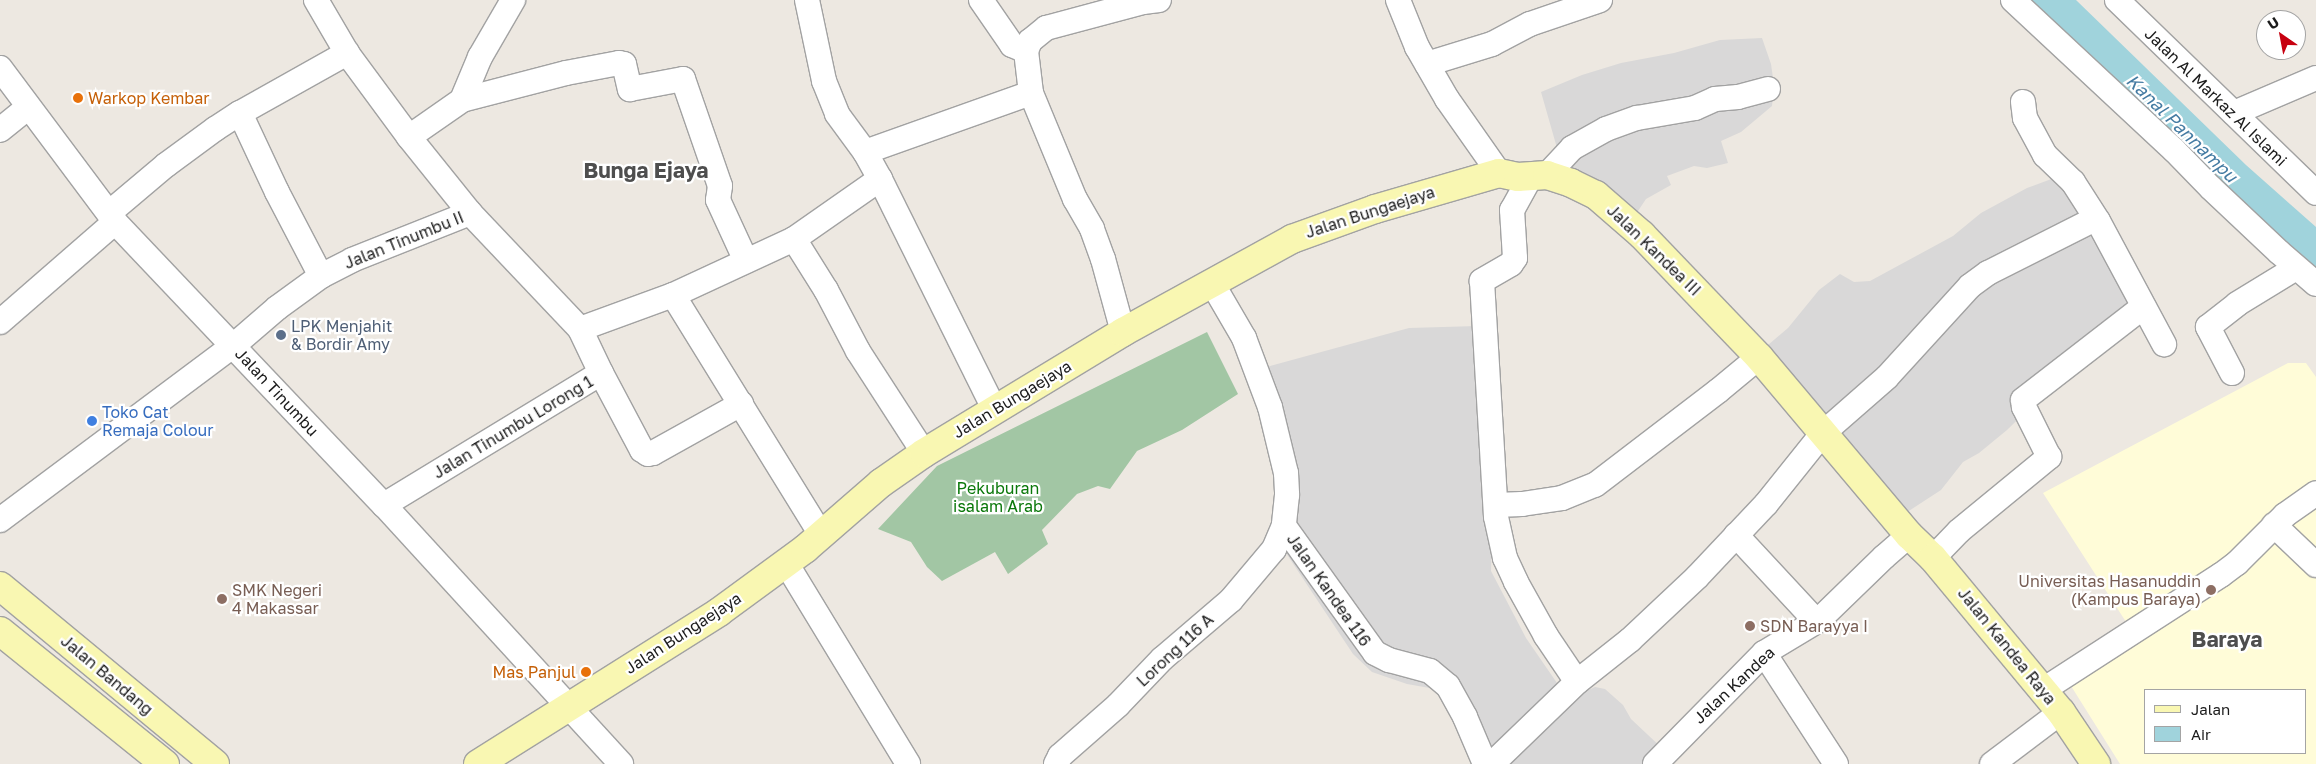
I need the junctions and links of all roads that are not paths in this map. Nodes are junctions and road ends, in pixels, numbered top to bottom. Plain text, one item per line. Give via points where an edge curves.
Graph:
1 (316, 0) edge
2 (513, 0) edge
3 (807, 0) edge
4 (981, 0) edge
5 (1398, 0) edge
6 (1600, 0) edge
7 (2013, 0) edge
8 (2117, 0) edge
9 (1148, 1) edge
10 (1551, 8) edge
11 (1026, 51) junction
12 (347, 53) junction
13 (1427, 64) junction
14 (0, 68) edge
15 (2316, 78) edge
16 (1768, 89) dead end
17 (1031, 93) junction
18 (462, 100) junction
19 (2023, 102) dead end
20 (28, 107) junction
21 (240, 113) junction
22 (2234, 113) junction
23 (0, 130) edge
24 (409, 137) junction
25 (865, 152) junction
26 (1499, 173) junction
27 (1539, 175) junction
28 (880, 179) junction
29 (2316, 194) edge
30 (470, 213) junction
31 (112, 217) junction
32 (2095, 219) junction
33 (794, 239) junction
34 (746, 262) junction
35 (2296, 268) junction
36 (321, 276) junction
37 (1212, 283) junction
38 (2316, 284) edge
39 (673, 295) junction
40 (2143, 306) junction
41 (0, 322) edge
42 (580, 329) junction
43 (1123, 332) junction
44 (2164, 344) dead end
45 (233, 346) junction
46 (1759, 356) junction
47 (601, 373) junction
48 (2232, 373) dead end
49 (741, 404) junction
50 (994, 409) junction
51 (1822, 434) junction
52 (924, 452) junction
53 (2316, 493) edge
54 (384, 505) junction
55 (1496, 505) junction
56 (0, 520) edge
57 (2274, 524) junction
58 (1284, 526) junction
59 (1736, 535) junction
60 (1909, 535) junction
61 (822, 536) junction
62 (1933, 558) junction
63 (786, 563) junction
64 (2316, 565) edge
65 (0, 586) edge
66 (1816, 621) junction
67 (0, 631) edge
68 (1764, 653) junction
69 (1577, 682) junction
70 (2043, 690) junction
71 (569, 705) junction
72 (2061, 712) junction
73 (165, 764) edge
74 (215, 764) edge
75 (478, 764) edge
76 (621, 764) edge
77 (908, 764) edge
78 (1056, 764) edge
79 (1486, 764) edge
80 (1492, 764) edge
81 (1655, 764) edge
82 (1836, 764) edge
83 (1992, 764) edge
84 (2096, 764) edge

1 - 12 street
2 - 18 street via 490,39
3 - 25 street via 824,81 837,114
4 - 11 street via 1012,45
5 - 13 street
6 - 10 street
7 - 35 street
8 - 22 street, Jalan Al Markaz Al Islami
9 - 11 street via 1046,28 1030,41
10 - 13 street via 1530,24 1492,44
11 - 17 street
12 - 21 street
12 - 24 street
13 - 26 street via 1447,99
14 - 20 street, Jalan Tinumbu
15 - 22 street
16 - 27 street via 1738,97 1715,98 1695,108 1637,118 1606,128 1572,148
17 - 25 street
17 - 43 street via 1075,199 1092,228
18 - 24 street
18 - 34 street via 619,63 624,64 630,89 683,79 720,186 718,200
19 - 32 street via 2025,118 2045,155 2073,182
20 - 23 street
20 - 31 street, Jalan Tinumbu
21 - 31 street via 166,164
21 - 36 street
22 - 29 street, Jalan Al Markaz Al Islami
24 - 30 street
25 - 28 street
26 - 27 street, Jalan Kandea III via 1518,177
26 - 37 street, Jalan Bungaejaya via 1324,226 1261,254
27 - 46 street, Jalan Kandea III via 1596,195 1695,288
27 - 55 street via 1512,210 1515,258 1482,282
28 - 33 street
28 - 50 street
30 - 36 street, Jalan Tinumbu II via 352,260
30 - 42 street, Jalan Tinumbu II
31 - 41 street
31 - 45 street, Jalan Tinumbu
32 - 40 street
32 - 51 street via 1988,273 1970,286 1887,377
33 - 34 street
33 - 52 street via 858,351
34 - 39 street
35 - 38 street
35 - 48 street via 2237,304 2208,327
36 - 45 street, Jalan Tinumbu II
37 - 43 street, Jalan Bungaejaya
37 - 58 street, Jalan Kandea 116 via 1244,338 1270,407 1286,473
39 - 42 street
39 - 49 street
40 - 44 street
40 - 62 street via 2023,400 2049,457 1959,531
42 - 47 street, Jalan Tinumbu Lorong 1
43 - 50 street, Jalan Bungaejaya
45 - 54 street, Jalan Tinumbu
45 - 56 street, Jalan Tinumbu II
46 - 51 street, Jalan Kandea III
46 - 55 street via 1594,486 1562,498
47 - 49 street via 642,450 648,454
47 - 54 street, Jalan Tinumbu Lorong 1
49 - 61 street
50 - 52 street, Jalan Bungaejaya
51 - 59 street via 1766,504
51 - 60 street, Jalan Kandea III
52 - 61 street, Jalan Bungaejaya via 881,483
53 - 57 street
54 - 71 street, Jalan Tinumbu
55 - 69 street via 1498,534 1505,558 1546,636
57 - 64 street
57 - 70 street via 2221,575
58 - 78 street, Lorong 116 A via 1274,549 1231,600 1162,659 1118,705 1060,756
58 - 79 street, Jalan Kandea 116 via 1375,653 1430,671 1448,686
59 - 66 street
59 - 69 street via 1649,622
60 - 62 street, Jalan Kandea Raya
60 - 66 street, Jalan Kandea
61 - 63 street, Jalan Bungaejaya
62 - 70 street, Jalan Kandea Raya
63 - 71 street, Jalan Bungaejaya via 690,631
63 - 77 street
65 - 74 street, Jalan Bandang
66 - 68 street, Jalan Kandea
67 - 73 street, Jalan Bandang
68 - 81 street, Jalan Kandea
68 - 82 street
69 - 80 street
70 - 72 street, Jalan Kandea Raya
71 - 75 street, Jalan Bungaejaya
71 - 76 street, Jalan Tinumbu
72 - 83 street
72 - 84 street, Jalan Kandea Raya

